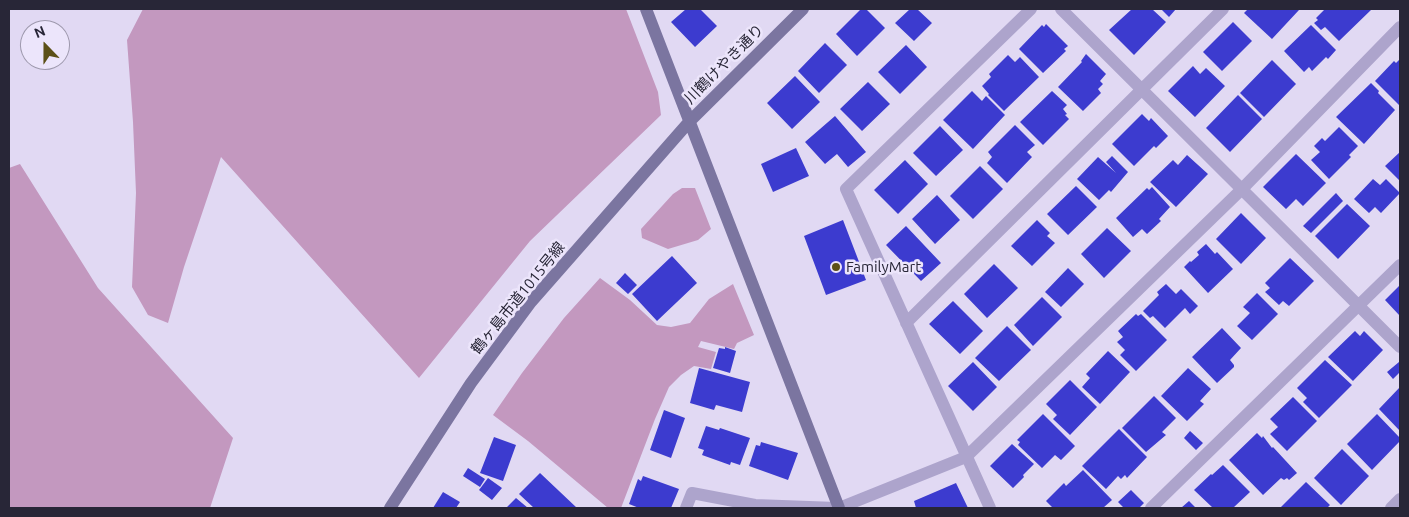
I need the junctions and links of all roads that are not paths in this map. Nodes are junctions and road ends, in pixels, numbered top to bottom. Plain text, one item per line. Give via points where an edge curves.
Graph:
1 (646, 9) edge
2 (803, 9) edge
3 (1031, 9) edge
4 (1061, 9) edge
5 (1223, 9) edge
6 (1400, 27) edge
7 (1143, 90) junction
8 (689, 122) junction
9 (1241, 190) junction
10 (1400, 265) edge
11 (1359, 306) junction
12 (906, 323) junction
13 (1400, 347) edge
14 (966, 457) junction
15 (1400, 499) edge
16 (390, 508) edge
17 (686, 508) edge
18 (838, 508) edge
19 (990, 508) edge
20 (1151, 508) edge
21 (1391, 508) edge

1 - 8 street
2 - 8 street, 川鶴けやき通り
3 - 12 street via 846,189
4 - 7 street
5 - 7 street
6 - 9 street
7 - 9 street
7 - 12 street
8 - 16 street, 鶴ヶ島市道1015号線 via 531,302 471,383
8 - 18 street
9 - 11 street
9 - 14 street
10 - 11 street
11 - 13 street
11 - 20 street
12 - 14 street
14 - 18 street
14 - 19 street
15 - 21 street
17 - 18 street via 692,493 755,505

